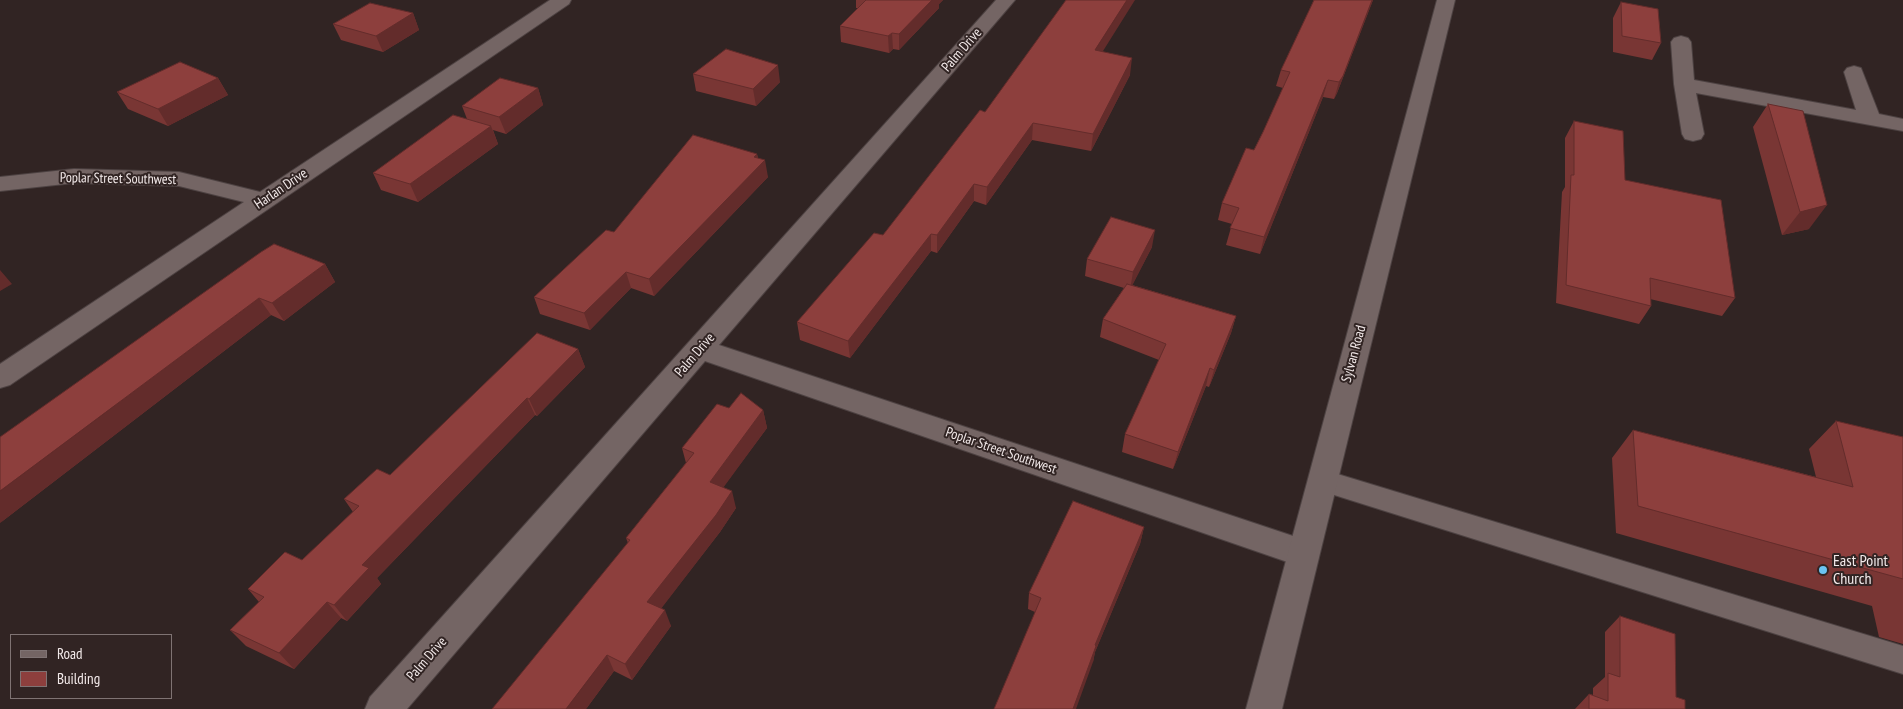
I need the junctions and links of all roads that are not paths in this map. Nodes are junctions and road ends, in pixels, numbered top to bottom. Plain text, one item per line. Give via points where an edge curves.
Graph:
1 (562, 0) edge
2 (1006, 0) edge
3 (1446, 0) edge
4 (1681, 42) dead end
5 (1854, 72) dead end
6 (1684, 84) junction
7 (1870, 120) junction
8 (1903, 125) edge
9 (1693, 134) dead end
10 (0, 184) edge
11 (264, 200) junction
12 (700, 349) junction
13 (0, 378) edge
14 (1322, 480) junction
15 (1302, 553) junction
16 (1903, 660) edge
17 (383, 709) edge
18 (1264, 709) edge

1 - 11 street, Harlan Drive
2 - 12 street, Palm Drive
3 - 14 street, Sylvan Road
4 - 6 street
5 - 7 street
6 - 7 street
6 - 9 street
7 - 8 street
10 - 11 street, Poplar Street Southwest via 74,176 179,179
11 - 13 street, Harlan Drive
12 - 15 street, Poplar Street Southwest
12 - 17 street, Palm Drive
14 - 15 street, Sylvan Road
14 - 16 lane
15 - 18 street, Sylvan Road

